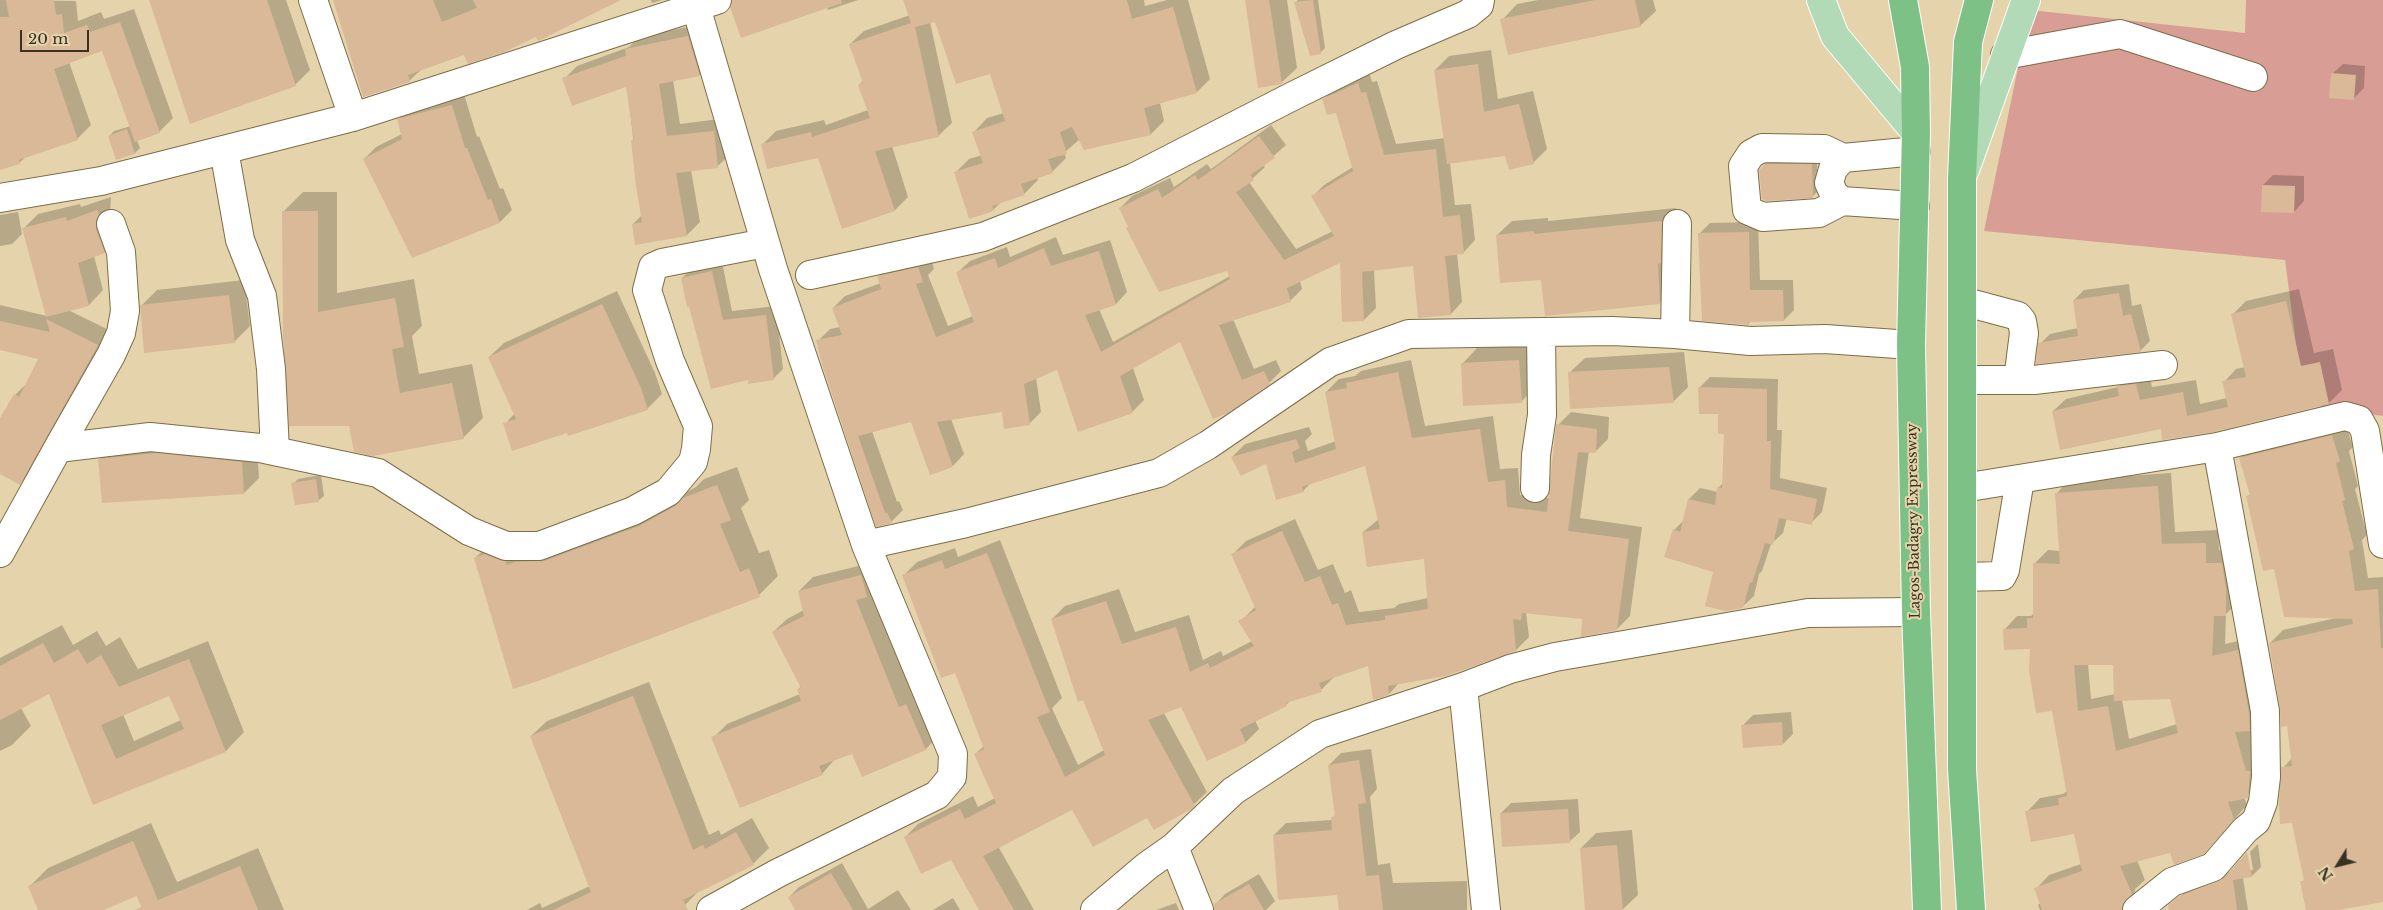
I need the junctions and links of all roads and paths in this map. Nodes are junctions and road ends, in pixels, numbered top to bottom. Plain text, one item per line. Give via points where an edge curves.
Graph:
1 (313, 0) edge
2 (1480, 0) edge
3 (1821, 0) edge
4 (1903, 0) edge
5 (1979, 0) edge
6 (2026, 0) edge
7 (707, 3) edge
8 (2005, 55) junction
9 (2253, 77) dead end
10 (353, 117) junction
11 (1916, 142) junction
12 (224, 150) junction
13 (1843, 158) junction
14 (1962, 178) junction
15 (0, 198) edge
16 (1842, 201) junction
17 (1915, 206) junction
18 (111, 224) dead end
19 (1677, 224) dead end
20 (765, 243) junction
21 (810, 275) dead end
22 (1962, 301) junction
23 (1541, 334) junction
24 (1675, 334) junction
25 (1911, 345) junction
26 (2163, 365) dead end
27 (1962, 380) junction
28 (2018, 380) junction
29 (2216, 447) junction
30 (58, 448) junction
31 (275, 451) junction
32 (2020, 478) junction
33 (1535, 488) dead end
34 (1963, 488) junction
35 (2383, 544) edge
36 (866, 545) junction
37 (0, 553) edge
38 (1962, 577) junction
39 (1916, 612) junction
40 (1463, 688) junction
41 (1174, 848) junction
42 (711, 910) edge
43 (1095, 910) edge
44 (1199, 910) edge
45 (1486, 910) edge
46 (1927, 910) edge
47 (1971, 910) edge
48 (2137, 910) edge

1 - 10 street
2 - 21 street via 1468,14 1344,70 1134,178 983,237
3 - 11 main road via 1835,36
4 - 11 highway, Lagos-Badagry Expressway via 1915,67
5 - 14 highway via 1968,42
6 - 8 main road
7 - 10 street
7 - 20 street
8 - 9 street via 2120,34
8 - 14 main road
10 - 12 street
11 - 13 street
11 - 17 highway, Lagos-Badagry Expressway
12 - 15 street via 101,181
12 - 31 street via 240,240 262,296 271,369
13 - 16 street via 1829,183
13 - 16 street via 1824,149 1762,148 1751,154 1743,166 1746,210 1763,217 1820,213
14 - 22 highway
16 - 17 street
17 - 25 highway, Lagos-Badagry Expressway
18 - 30 street via 121,252 124,311 121,333
19 - 24 street
20 - 31 street via 653,266 647,290 670,361 698,426 693,462 668,492 633,511 539,546 506,546 469,532 378,473
20 - 36 street
22 - 27 highway
22 - 28 street via 2018,316 2022,321 2024,333
23 - 24 street via 1612,331
23 - 33 street via 1542,415
23 - 36 street via 1409,334 1330,362 1208,445 1159,473
24 - 25 street via 1750,341 1825,339
25 - 39 highway, Lagos-Badagry Expressway
26 - 28 street
27 - 28 street
27 - 34 highway
29 - 32 street
29 - 35 street via 2345,416 2359,420 2365,431
29 - 48 street via 2264,711 2266,777 2263,802 2256,821 2213,867 2172,882
30 - 31 street via 150,437
30 - 37 street
32 - 34 street
32 - 38 street via 2002,576
34 - 38 highway
36 - 42 street via 953,754 952,778 937,795 778,873
38 - 47 highway via 1962,769
39 - 40 street via 1808,613 1555,658 1510,668
39 - 46 highway, Lagos-Badagry Expressway
40 - 41 street via 1320,734 1233,791
40 - 45 street
41 - 43 street via 1147,866
41 - 44 street

